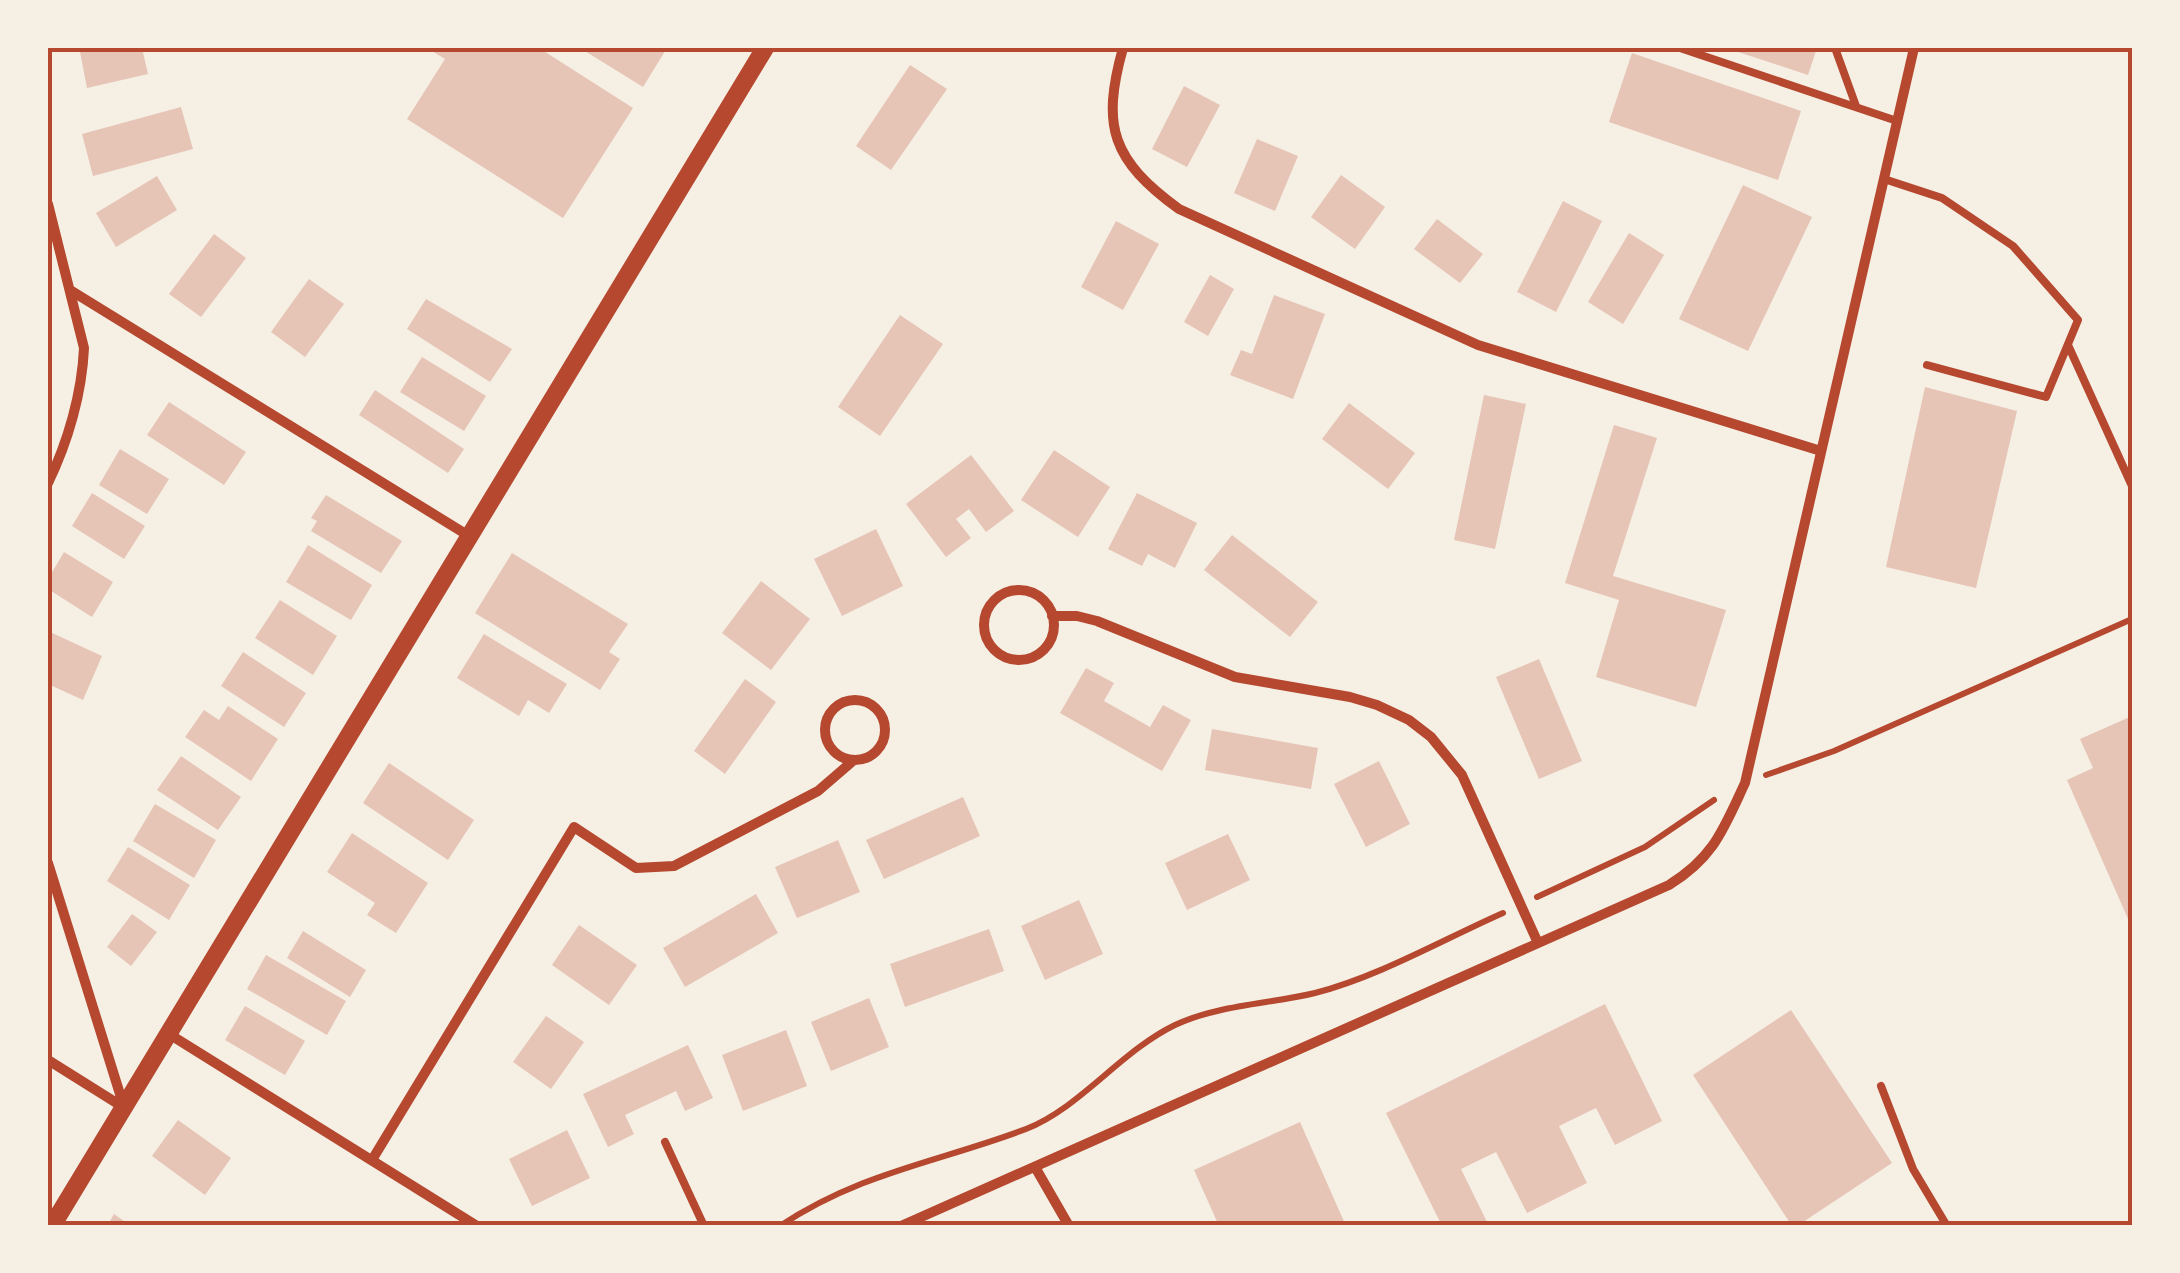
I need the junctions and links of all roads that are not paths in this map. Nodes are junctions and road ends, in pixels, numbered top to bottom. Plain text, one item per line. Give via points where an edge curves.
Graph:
1 (765, 48) edge
2 (1123, 48) edge
3 (1680, 48) edge
4 (1835, 48) edge
5 (1914, 48) edge
6 (1856, 106) junction
7 (1897, 120) junction
8 (1884, 178) junction
9 (48, 204) edge
10 (70, 290) junction
11 (2068, 345) junction
12 (1926, 365) dead end
13 (1821, 451) junction
14 (48, 483) edge
15 (2132, 486) edge
16 (469, 536) junction
17 (1052, 616) junction
18 (854, 760) junction
19 (48, 863) edge
20 (1538, 943) junction
21 (169, 1034) junction
22 (48, 1060) edge
23 (1881, 1086) dead end
24 (124, 1108) junction
25 (665, 1142) dead end
26 (372, 1160) junction
27 (1035, 1167) junction
28 (52, 1226) edge
29 (478, 1226) edge
30 (704, 1226) edge
31 (900, 1226) edge
32 (1069, 1226) edge
33 (1947, 1226) edge

1 - 16 street
2 - 13 street via 1112,88 1118,144 1145,184 1179,209 1478,345
3 - 6 lane
4 - 6 lane
5 - 7 street
6 - 7 lane
7 - 8 street
8 - 11 lane via 1942,198 2013,246 2078,320
8 - 13 street
9 - 10 street
10 - 14 street via 83,367
10 - 16 street
11 - 12 lane via 2046,397
11 - 15 lane
13 - 20 street via 1744,783 1720,834 1694,869 1669,885
16 - 21 street
17 - 17 street via 1051,638 1027,659 996,652 984,633 988,609 1016,590 1039,596
17 - 20 street via 1097,621 1235,676 1377,704 1409,720 1462,774
18 - 18 street via 835,753 825,727 840,704 859,700 877,710 884,738 872,754
18 - 26 street via 818,790 674,866 636,868 574,827
19 - 24 street
20 - 27 street
21 - 24 street
21 - 26 street
22 - 24 street
23 - 33 lane via 1913,1169
24 - 28 street
25 - 30 lane
26 - 29 street
27 - 31 street
27 - 32 street

